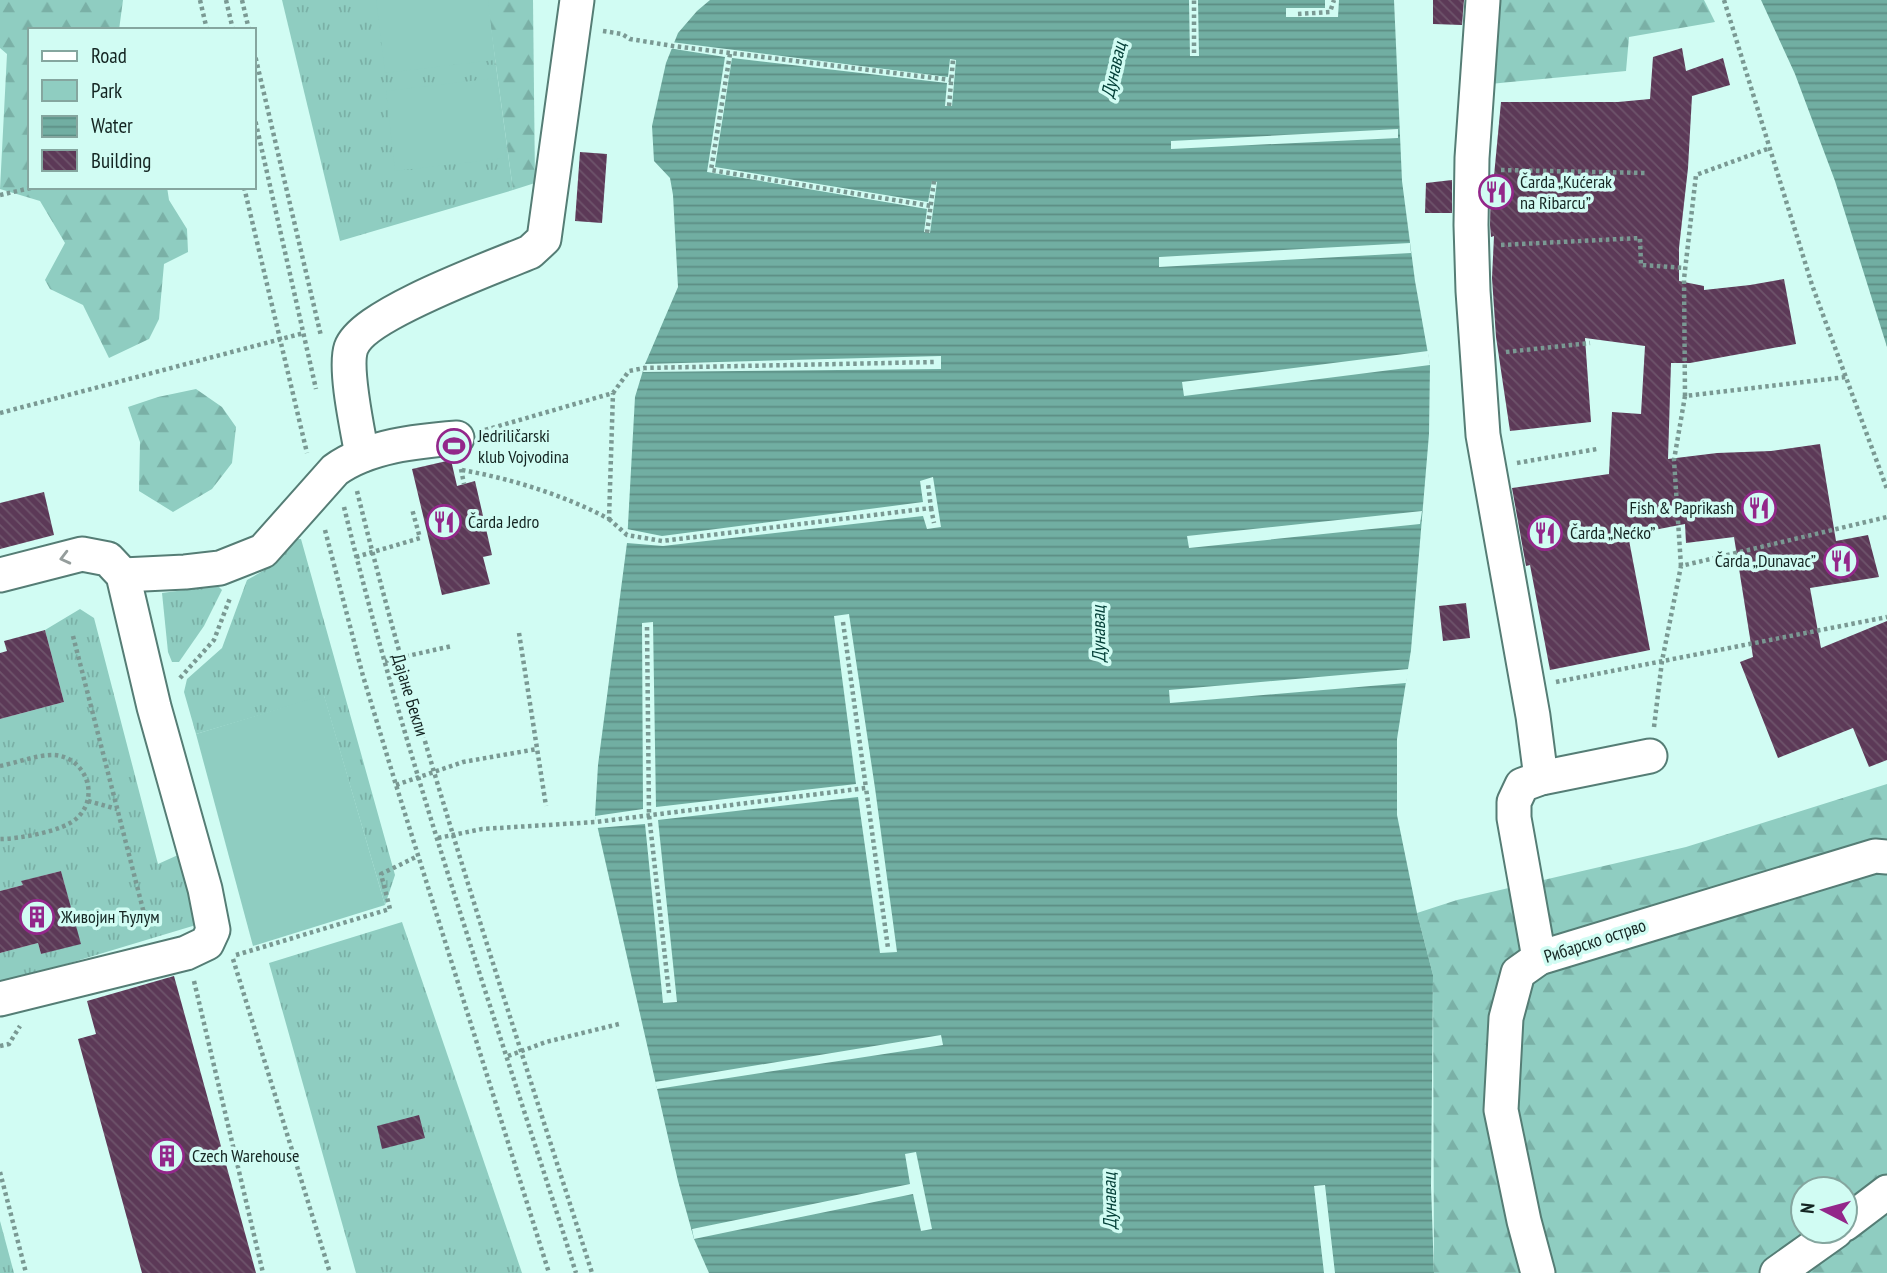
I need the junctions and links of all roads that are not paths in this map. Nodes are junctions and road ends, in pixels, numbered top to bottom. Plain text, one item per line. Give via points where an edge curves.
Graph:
1 (1483, 0) edge
2 (575, 14) edge
3 (459, 454) road end
4 (341, 469) junction
5 (0, 575) edge
6 (123, 575) junction
7 (1650, 756) road end
8 (1541, 778) junction
9 (1887, 857) edge
10 (1539, 958) junction
11 (0, 999) edge
12 (1887, 1192) edge
13 (1859, 1213) edge
14 (1816, 1245) edge
15 (1538, 1273) edge
16 (1777, 1273) edge

1 - 8 street via 1472,169 1477,355 1483,435
2 - 4 street via 544,239 530,252 415,300 361,333 351,348
3 - 4 street via 426,440
4 - 6 street via 263,551 220,568
6 -> 5 street via 108,559 82,554
6 - 11 street via 213,930 207,943 171,957
7 - 8 street
8 - 10 street via 1522,785 1514,802
9 - 10 street, Рибарско острво via 1875,856
10 - 15 street, Рибарско острво via 1518,973 1506,1018 1502,1110
12 - 13 street
14 - 16 street

